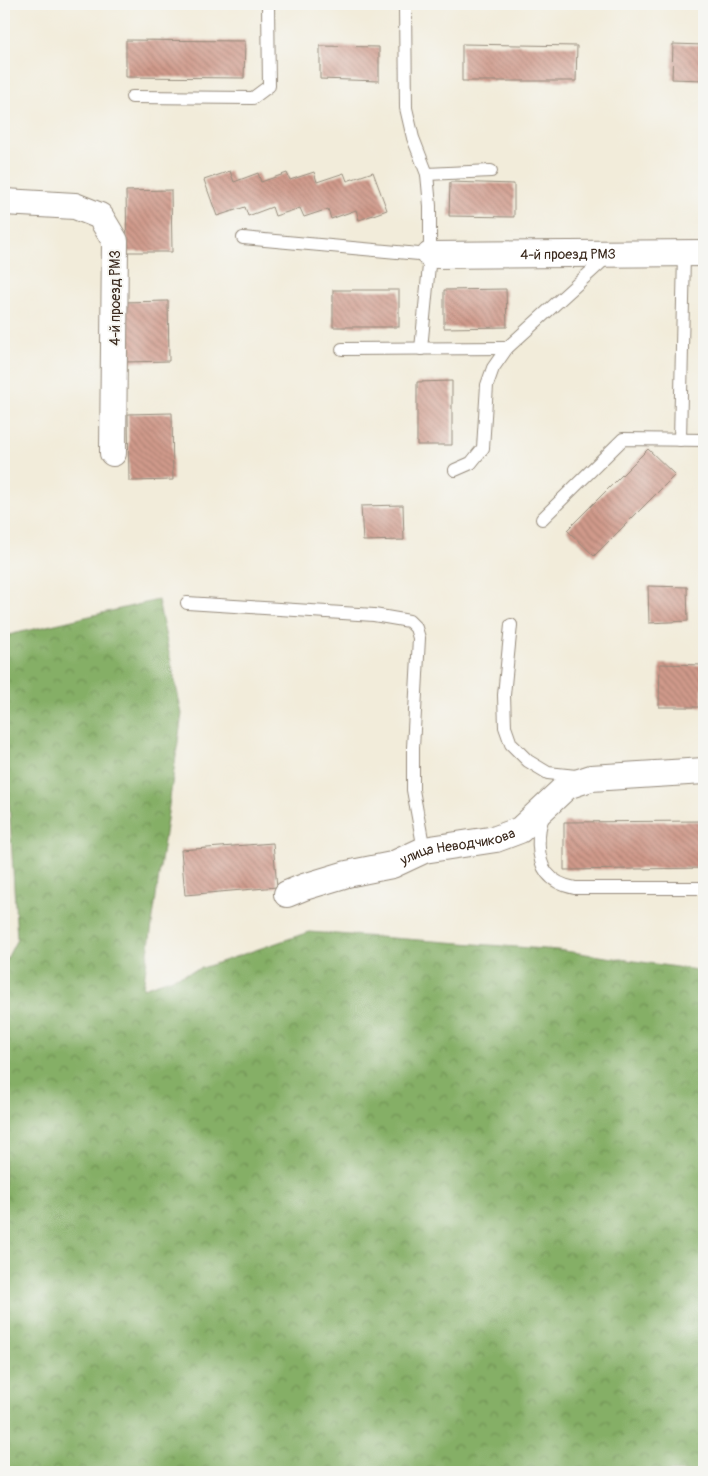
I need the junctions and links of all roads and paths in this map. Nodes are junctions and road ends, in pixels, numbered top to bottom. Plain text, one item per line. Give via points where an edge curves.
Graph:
1 (268, 4) edge
2 (405, 4) edge
3 (132, 97) dead end
4 (491, 172) dead end
5 (427, 174) junction
6 (4, 202) edge
7 (243, 238) dead end
8 (611, 253) junction
9 (694, 254) edge
10 (430, 255) junction
11 (507, 348) junction
12 (342, 349) dead end
13 (420, 349) junction
14 (680, 440) junction
15 (704, 440) edge
16 (114, 453) dead end
17 (455, 470) dead end
18 (542, 519) dead end
19 (187, 603) dead end
20 (510, 625) dead end
21 (704, 771) edge
22 (591, 778) junction
23 (551, 800) junction
24 (424, 850) junction
25 (704, 888) edge
26 (287, 894) dead end

1 - 3 lane via 269,86 253,98
2 - 5 lane via 406,108
4 - 5 lane
5 - 10 lane
6 - 16 street, 4-й проезд РМЗ via 75,206 100,216 115,241
7 - 10 lane
8 - 9 street, 4-й проезд РМЗ
8 - 10 street, 4-й проезд РМЗ
8 - 11 lane
9 - 14 lane
10 - 13 lane
11 - 13 lane
11 - 17 lane via 493,368 488,385 483,448 471,463
12 - 13 lane
14 - 15 lane
14 - 18 lane via 623,439
19 - 24 lane via 374,615 409,621 416,628 419,638 413,790
20 - 22 lane via 504,695 505,727 511,744 528,761 548,773
21 - 22 street, улица Неводчикова
22 - 23 street, улица Неводчикова via 567,786
23 - 24 street, улица Неводчикова via 520,830 496,839
23 - 25 lane via 538,836 546,872 556,882 575,888
24 - 26 street, улица Неводчикова via 392,865 346,874

